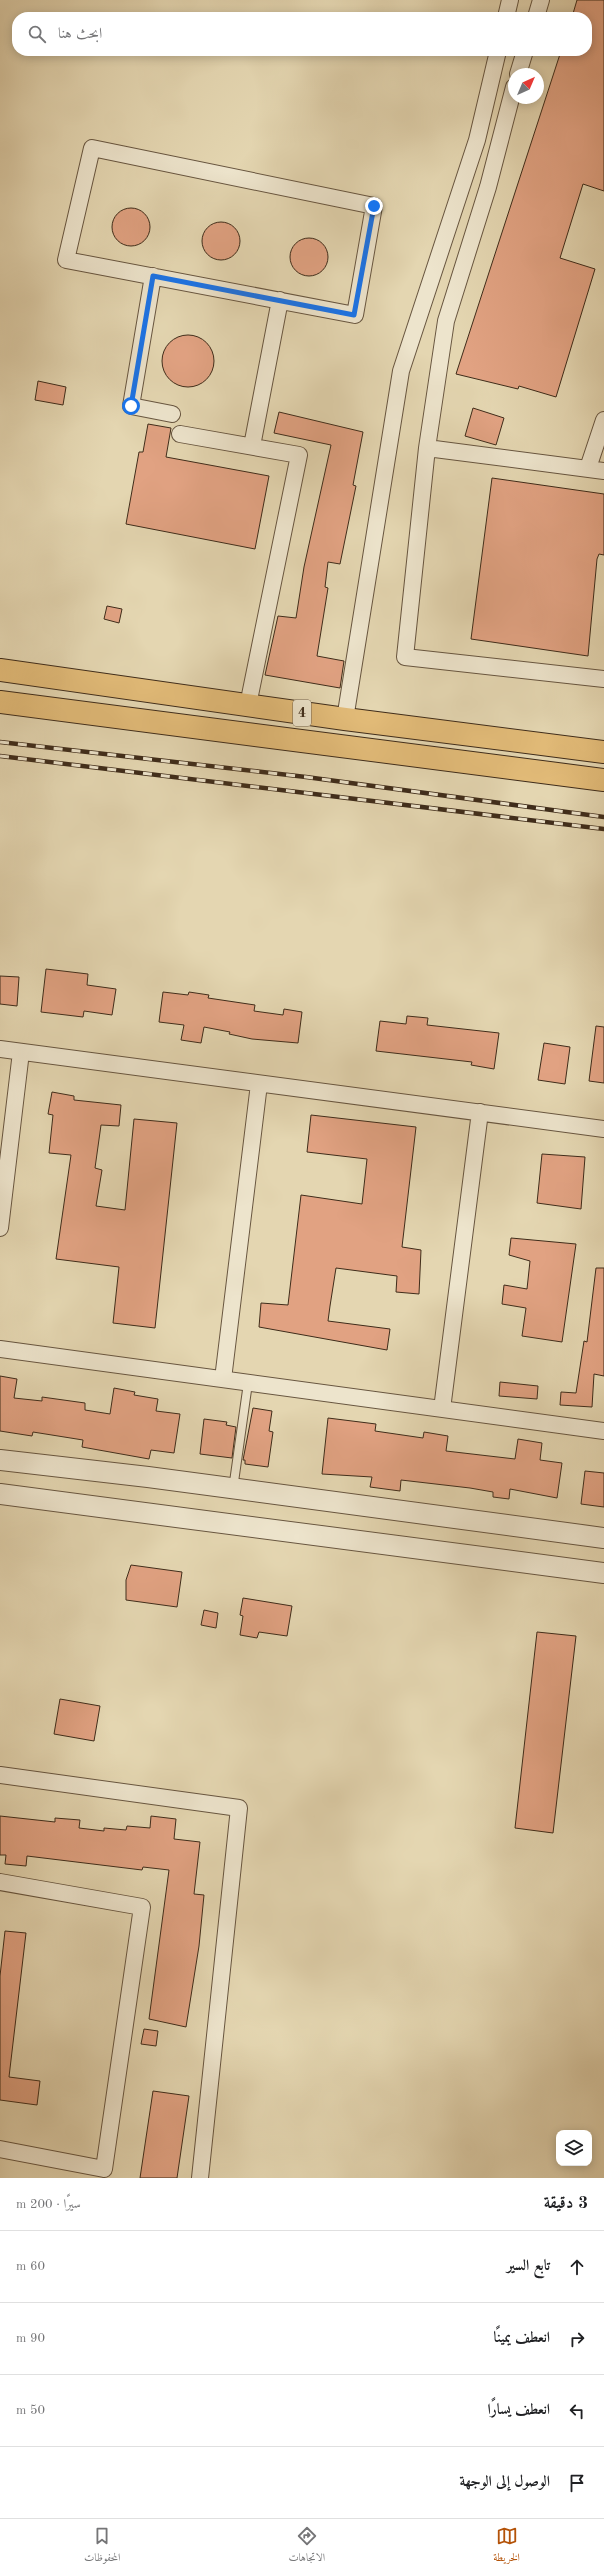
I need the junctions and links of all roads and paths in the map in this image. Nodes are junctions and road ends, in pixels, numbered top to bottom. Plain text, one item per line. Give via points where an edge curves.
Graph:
1 (510, 0) edge
2 (541, 0) edge
3 (507, 12) edge
4 (537, 12) edge
5 (497, 56) edge
6 (523, 56) edge
7 (520, 68) edge
8 (510, 104) edge
9 (153, 276) junction
10 (280, 300) junction
11 (172, 414) dead end
12 (604, 420) edge
13 (180, 434) dead end
14 (252, 446) junction
15 (428, 448) junction
16 (588, 468) junction
17 (604, 471) edge
18 (0, 670) edge
19 (604, 679) edge
20 (0, 702) edge
21 (248, 705) junction
22 (345, 719) junction
23 (604, 752) edge
24 (604, 780) edge
25 (0, 1049) edge
26 (21, 1052) junction
27 (260, 1084) junction
28 (480, 1112) junction
29 (604, 1129) edge
30 (2, 1187) edge
31 (0, 1228) edge
32 (0, 1349) edge
33 (223, 1379) junction
34 (248, 1383) junction
35 (442, 1409) junction
36 (604, 1431) edge
37 (0, 1460) edge
38 (233, 1489) junction
39 (0, 1494) edge
40 (604, 1538) edge
41 (604, 1573) edge
42 (0, 1775) edge
43 (0, 1882) edge
44 (0, 2149) edge
45 (200, 2178) edge

1 - 3 street
2 - 4 street
5 - 22 street via 477,140 401,371
6 - 7 street
8 - 15 street via 488,187 446,321
9 - 10 street
9 - 10 street via 66,260 92,148 374,206 354,315
9 - 11 street via 131,406
10 - 14 street
12 - 16 street
13 - 14 street
14 - 21 street via 299,455
15 - 16 street
15 - 19 street via 406,657
16 - 17 street
18 - 21 main road, 4
20 - 24 main road, 4
21 - 22 main road, 4
22 - 23 main road, 4
25 - 26 street
26 - 27 street
26 - 30 street
27 - 28 street
27 - 33 street
28 - 29 street
28 - 35 street
30 - 31 street
32 - 33 street
33 - 34 street
34 - 35 street
34 - 38 lane
35 - 36 street
37 - 38 street
38 - 40 street
39 - 41 street
42 - 45 street via 239,1808
43 - 44 street via 142,1907 104,2169

